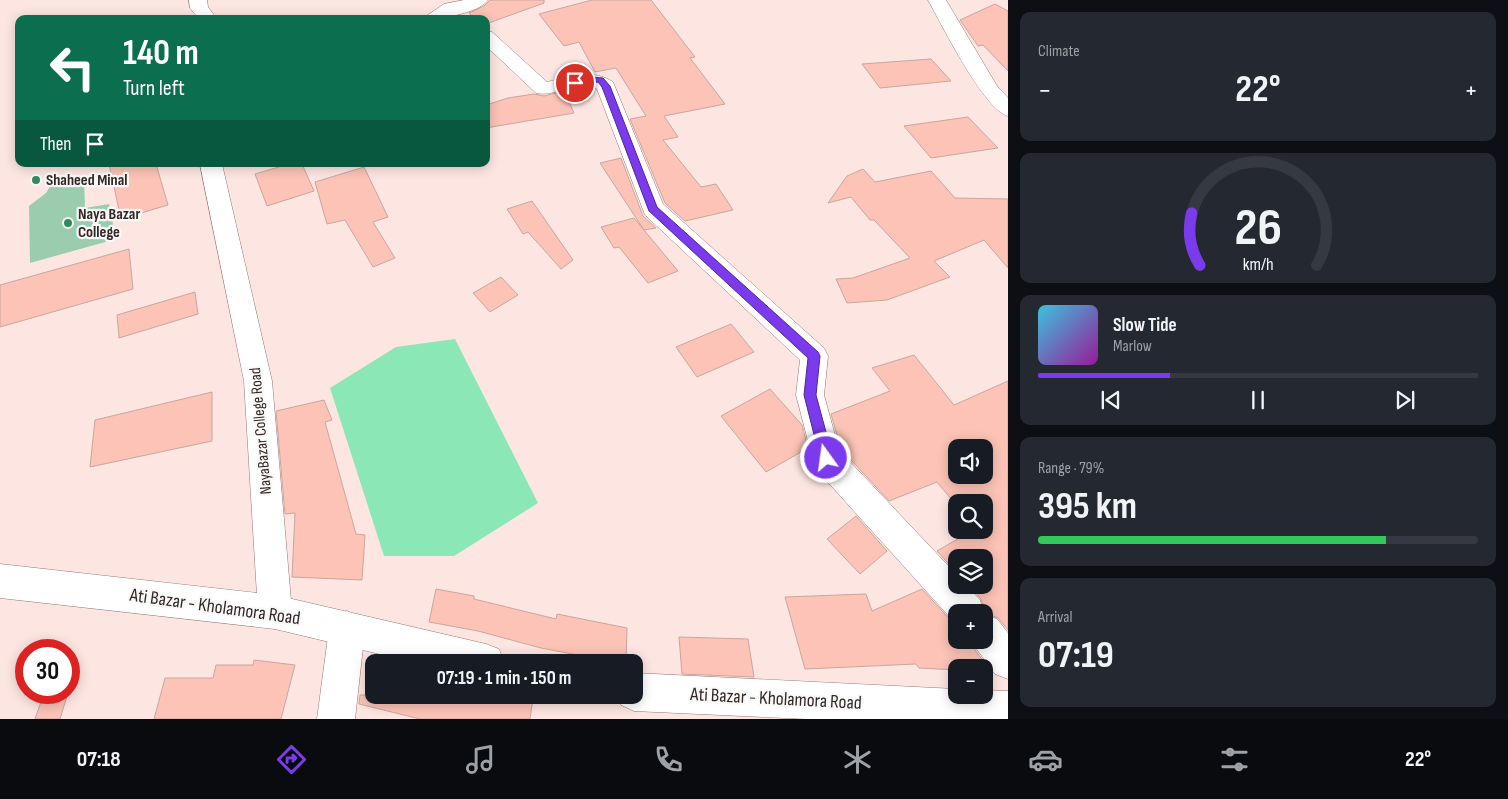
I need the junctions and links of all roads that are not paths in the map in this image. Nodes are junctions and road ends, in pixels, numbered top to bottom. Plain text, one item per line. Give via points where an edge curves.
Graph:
1 (198, 0) edge
2 (479, 0) edge
3 (936, 0) edge
4 (454, 9) edge
5 (205, 15) edge
6 (440, 15) edge
7 (490, 40) edge
8 (1008, 110) edge
9 (219, 168) edge
10 (0, 581) edge
11 (961, 604) edge
12 (275, 612) junction
13 (347, 629) junction
14 (993, 642) edge
15 (452, 654) edge
16 (1008, 660) edge
17 (643, 692) edge
18 (1008, 710) edge
19 (336, 719) edge

1 - 5 street
2 - 4 street
3 - 8 street via 989,89
4 - 6 street
7 - 11 street via 543,89 592,79 600,80 606,86 653,209 814,356 810,395 826,458
9 - 12 street, NayaBazar College Road via 258,381
10 - 12 street, Ati Bazar - Kholamora Road
12 - 13 street, Ati Bazar - Kholamora Road
13 - 15 street, Ati Bazar - Kholamora Road
13 - 19 street
14 - 16 street
17 - 18 street, Ati Bazar - Kholamora Road

